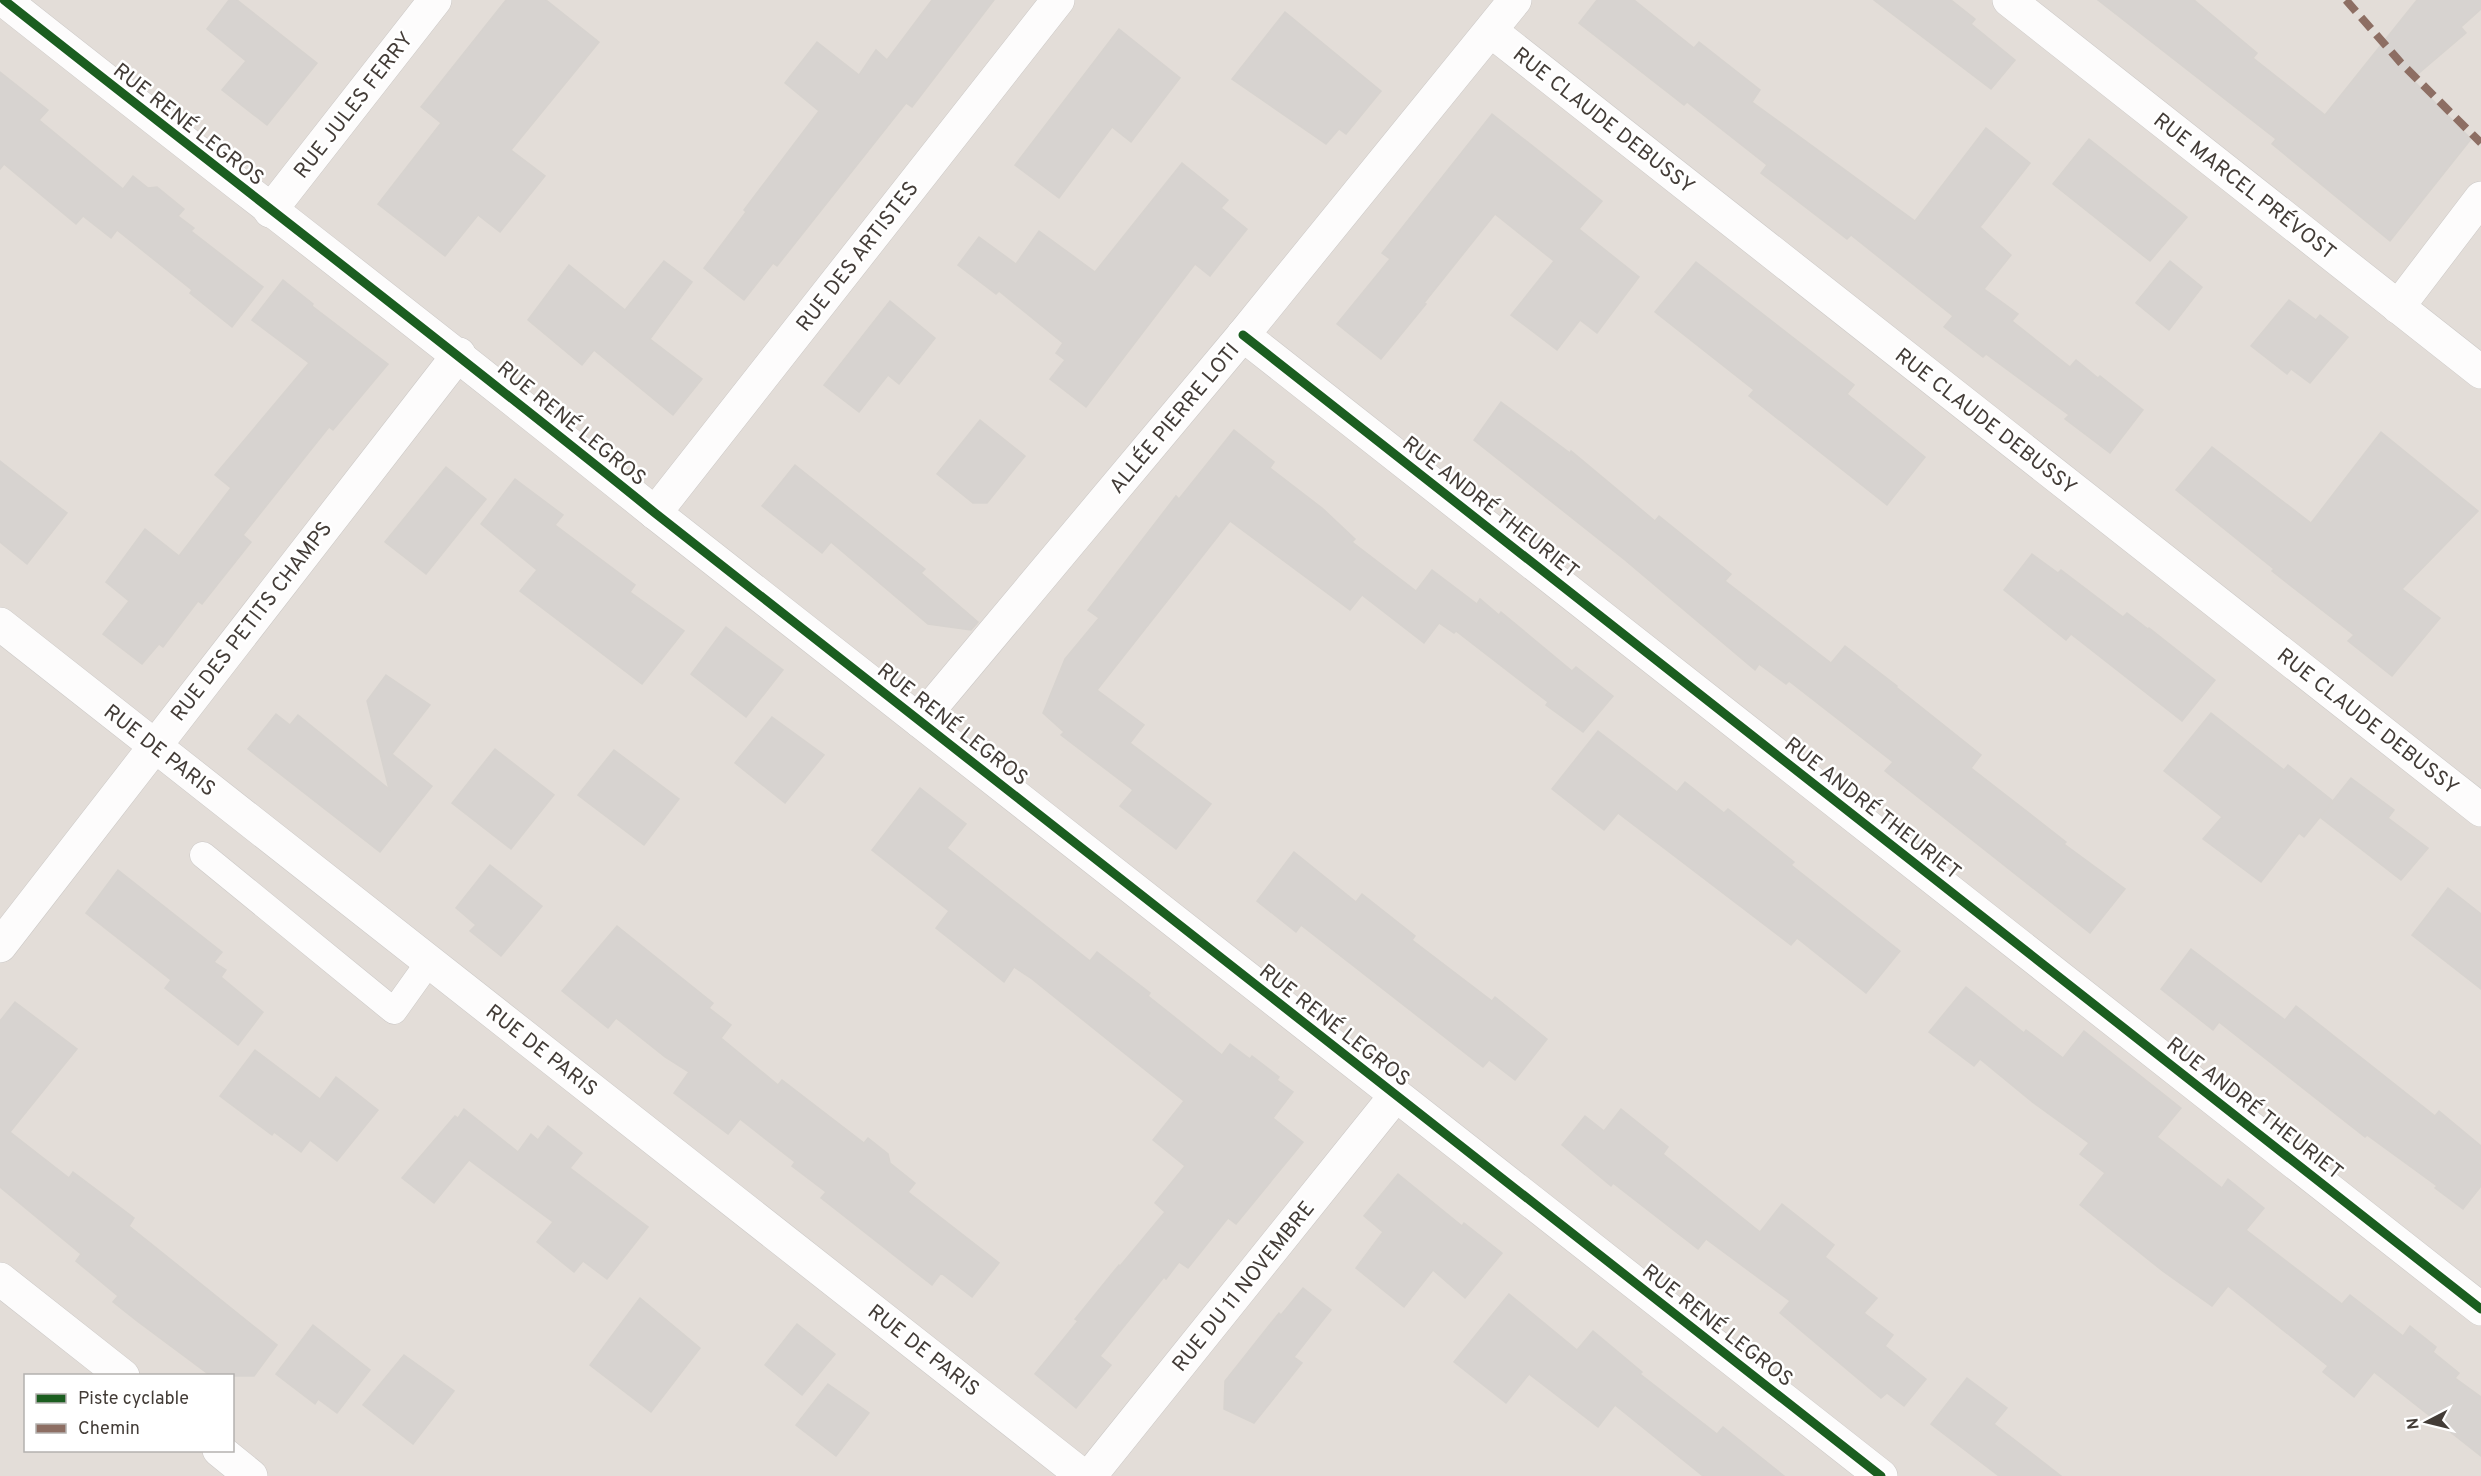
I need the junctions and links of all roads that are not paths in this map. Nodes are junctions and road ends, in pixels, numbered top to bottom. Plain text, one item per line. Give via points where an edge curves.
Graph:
1 (4, 0) edge
2 (435, 0) edge
3 (1058, 0) edge
4 (1515, 0) edge
5 (2009, 0) edge
6 (1491, 31) junction
7 (2481, 198) edge
8 (270, 210) junction
9 (2398, 307) junction
10 (1243, 335) junction
11 (459, 354) junction
12 (2481, 372) edge
13 (655, 513) junction
14 (0, 624) edge
15 (920, 721) junction
16 (155, 746) junction
17 (2481, 810) edge
18 (203, 855) dead end
19 (0, 946) edge
20 (429, 962) junction
21 (1396, 1095) junction
22 (0, 1279) edge
23 (2481, 1309) edge
24 (120, 1374) edge
25 (221, 1452) edge
26 (251, 1476) edge
27 (1083, 1476) edge
28 (1090, 1476) edge
29 (1881, 1476) edge

1 - 8 street, RUE RENÉ LEGROS
2 - 8 street, RUE JULES FERRY
3 - 13 street, RUE DES ARTISTES
4 - 6 street, ALLÉE PIERRE LOTI
5 - 9 street, RUE MARCEL PRÉVOST
6 - 10 street, ALLÉE PIERRE LOTI
6 - 17 street, RUE CLAUDE DEBUSSY
7 - 9 street
8 - 11 street, RUE RENÉ LEGROS
9 - 12 street, RUE MARCEL PRÉVOST
10 - 15 street, ALLÉE PIERRE LOTI
10 - 23 street, RUE ANDRÉ THEURIET
11 - 13 street, RUE RENÉ LEGROS
11 - 16 street, RUE DES PETITS CHAMPS
13 - 15 street, RUE RENÉ LEGROS
14 - 16 street, RUE DE PARIS
15 - 21 street, RUE RENÉ LEGROS
16 - 19 street, RUE DES PETITS CHAMPS
16 - 20 street, RUE DE PARIS
18 - 20 lane via 394,1011
20 - 27 street, RUE DE PARIS
21 - 28 street, RUE DU 11 NOVEMBRE
21 - 29 street, RUE RENÉ LEGROS
22 - 24 street
25 - 26 street

